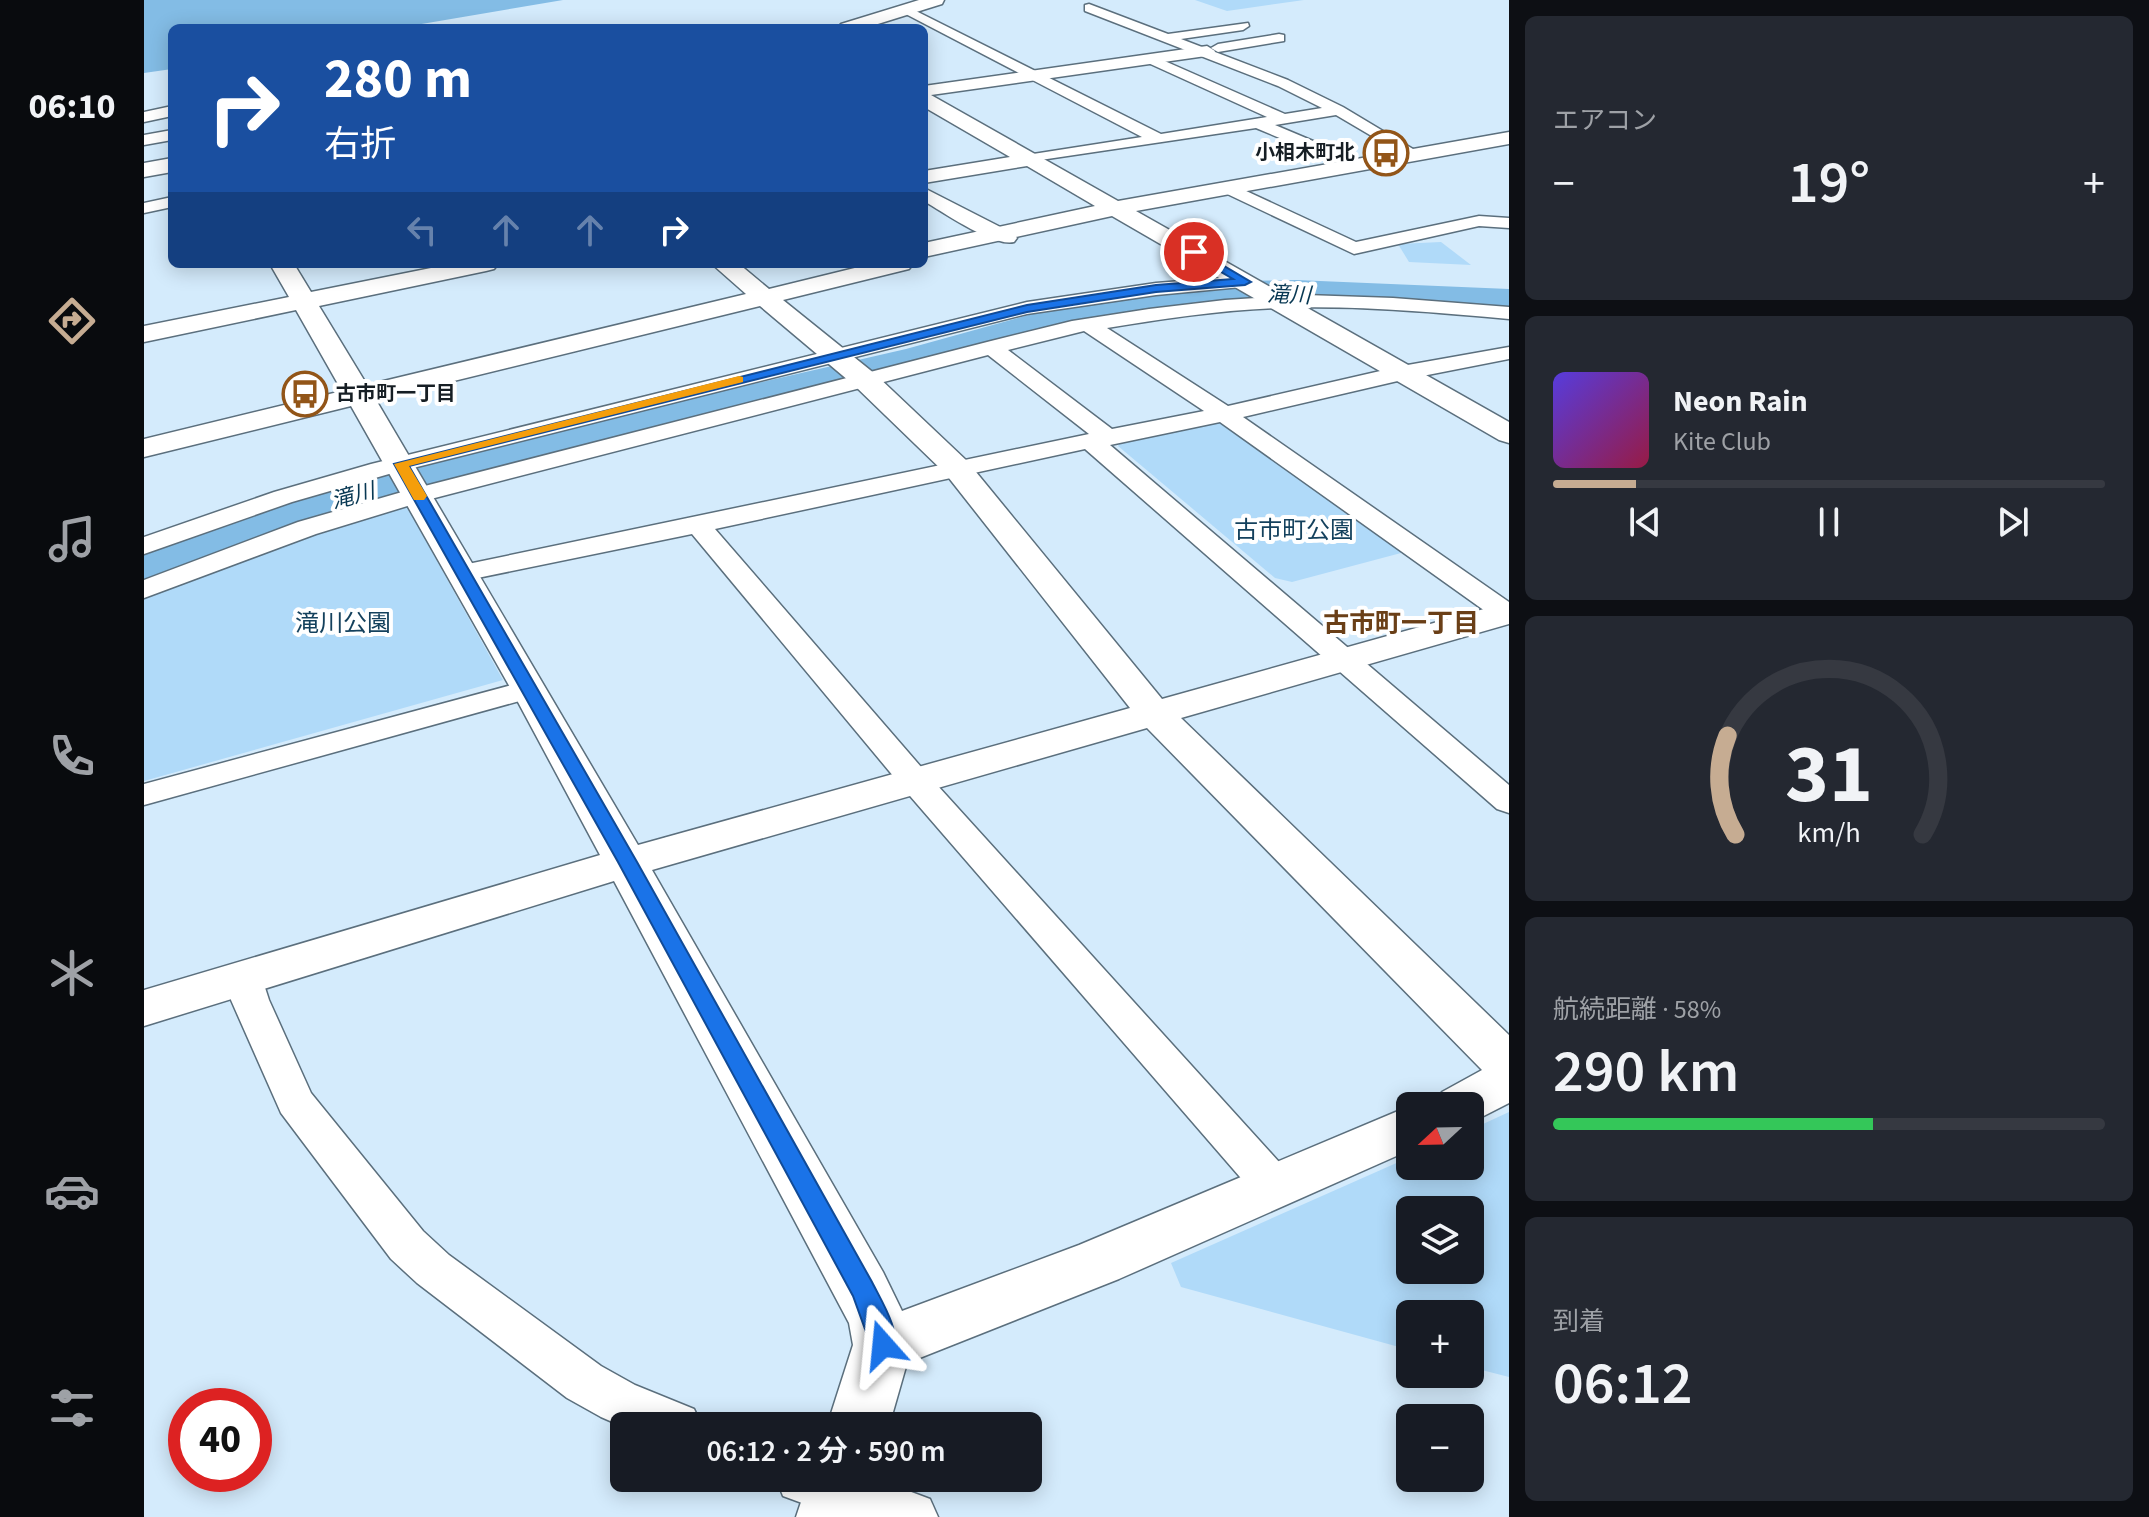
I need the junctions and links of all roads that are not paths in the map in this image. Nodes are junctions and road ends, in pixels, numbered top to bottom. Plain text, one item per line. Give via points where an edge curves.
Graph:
1 (936, 0) edge
2 (1089, 8) dead end
3 (906, 11) junction
4 (861, 24) edge
5 (1243, 26) dead end
6 (1169, 37) junction
7 (1279, 38) dead end
8 (1207, 51) junction
9 (1151, 59) junction
10 (1037, 75) junction
11 (928, 90) edge
12 (928, 101) edge
13 (1338, 110) junction
14 (168, 112) edge
15 (144, 117) edge
16 (1282, 118) junction
17 (1255, 122) junction
18 (168, 136) edge
19 (1509, 138) edge
20 (1159, 139) junction
21 (144, 140) edge
22 (1415, 155) junction
23 (1033, 159) junction
24 (1357, 165) junction
25 (168, 166) edge
26 (144, 170) edge
27 (928, 176) edge
28 (1229, 188) junction
29 (928, 195) edge
30 (168, 203) edge
31 (144, 208) edge
32 (1116, 208) junction
33 (1509, 223) edge
34 (1003, 236) junction
35 (928, 249) edge
36 (928, 257) edge
37 (285, 268) edge
38 (467, 268) edge
39 (729, 268) edge
40 (851, 268) edge
41 (882, 268) edge
42 (1247, 283) junction
43 (760, 293) junction
44 (306, 301) junction
45 (1278, 301) junction
46 (1509, 313) edge
47 (1089, 325) junction
48 (144, 334) edge
49 (991, 347) junction
50 (1509, 353) edge
51 (851, 368) junction
52 (1402, 373) junction
53 (357, 391) junction
54 (1224, 414) junction
55 (1509, 434) edge
56 (144, 437) edge
57 (1101, 440) junction
58 (144, 448) edge
59 (956, 467) junction
60 (410, 479) junction
61 (698, 525) junction
62 (144, 546) edge
63 (463, 573) junction
64 (144, 590) edge
65 (1508, 614) edge
66 (1343, 660) junction
67 (530, 689) junction
68 (1153, 712) junction
69 (916, 782) junction
70 (144, 795) edge
71 (1509, 802) edge
72 (628, 862) junction
73 (246, 979) junction
74 (144, 1008) edge
75 (1509, 1066) edge
76 (1509, 1079) edge
77 (1484, 1093) edge
78 (1396, 1133) edge
79 (1274, 1186) junction
80 (883, 1345) junction
81 (644, 1412) edge
82 (862, 1412) edge
83 (827, 1492) edge
84 (912, 1517) edge

1 - 3 main road
2 - 6 street
3 - 4 main road
3 - 10 street
5 - 6 street
6 - 8 street
7 - 8 street
8 - 9 street
8 - 13 street
9 - 10 street
9 - 16 street
10 - 11 street
10 - 20 street
12 - 23 street
13 - 16 street
13 - 22 street
14 - 15 street
16 - 17 street
17 - 20 street
17 - 24 street
18 - 21 street
19 - 22 street
20 - 23 street
22 - 24 street
23 - 27 street
23 - 32 street
24 - 28 street
25 - 26 main road
28 - 32 street
28 - 33 street via 1354,248 1479,221
29 - 34 street
30 - 31 street
32 - 34 street
32 - 42 street
34 - 35 street
34 - 36 street
37 - 44 street
38 - 44 street
39 - 43 street
40 - 43 street
41 - 43 street
42 - 45 street
42 - 51 street via 1156,289 1027,308
43 - 51 street
43 - 53 street
44 - 48 street
44 - 53 street
45 - 46 street
45 - 47 street
45 - 52 street
47 - 49 street
47 - 54 street
49 - 51 street
49 - 57 street
50 - 52 street
51 - 59 street
51 - 60 street
51 - 60 street
52 - 54 street
52 - 55 street
53 - 56 street
53 - 58 street
53 - 60 street
54 - 57 street
54 - 65 street
57 - 59 street
57 - 66 street
59 - 61 street
59 - 68 street
60 - 62 street via 283,497
60 - 63 street
60 - 64 street via 307,528
61 - 63 street
61 - 69 street
63 - 67 street
65 - 66 street
66 - 68 street
66 - 71 street
67 - 70 street
67 - 72 street
68 - 69 street
68 - 75 street
69 - 72 street
69 - 79 street
72 - 73 street
72 - 80 street via 863,1290
73 - 74 street
73 - 81 street via 250,1000 295,1102 407,1245 584,1382
76 - 77 street
78 - 79 street
79 - 80 street via 1099,1262
80 - 82 street
83 - 84 street

